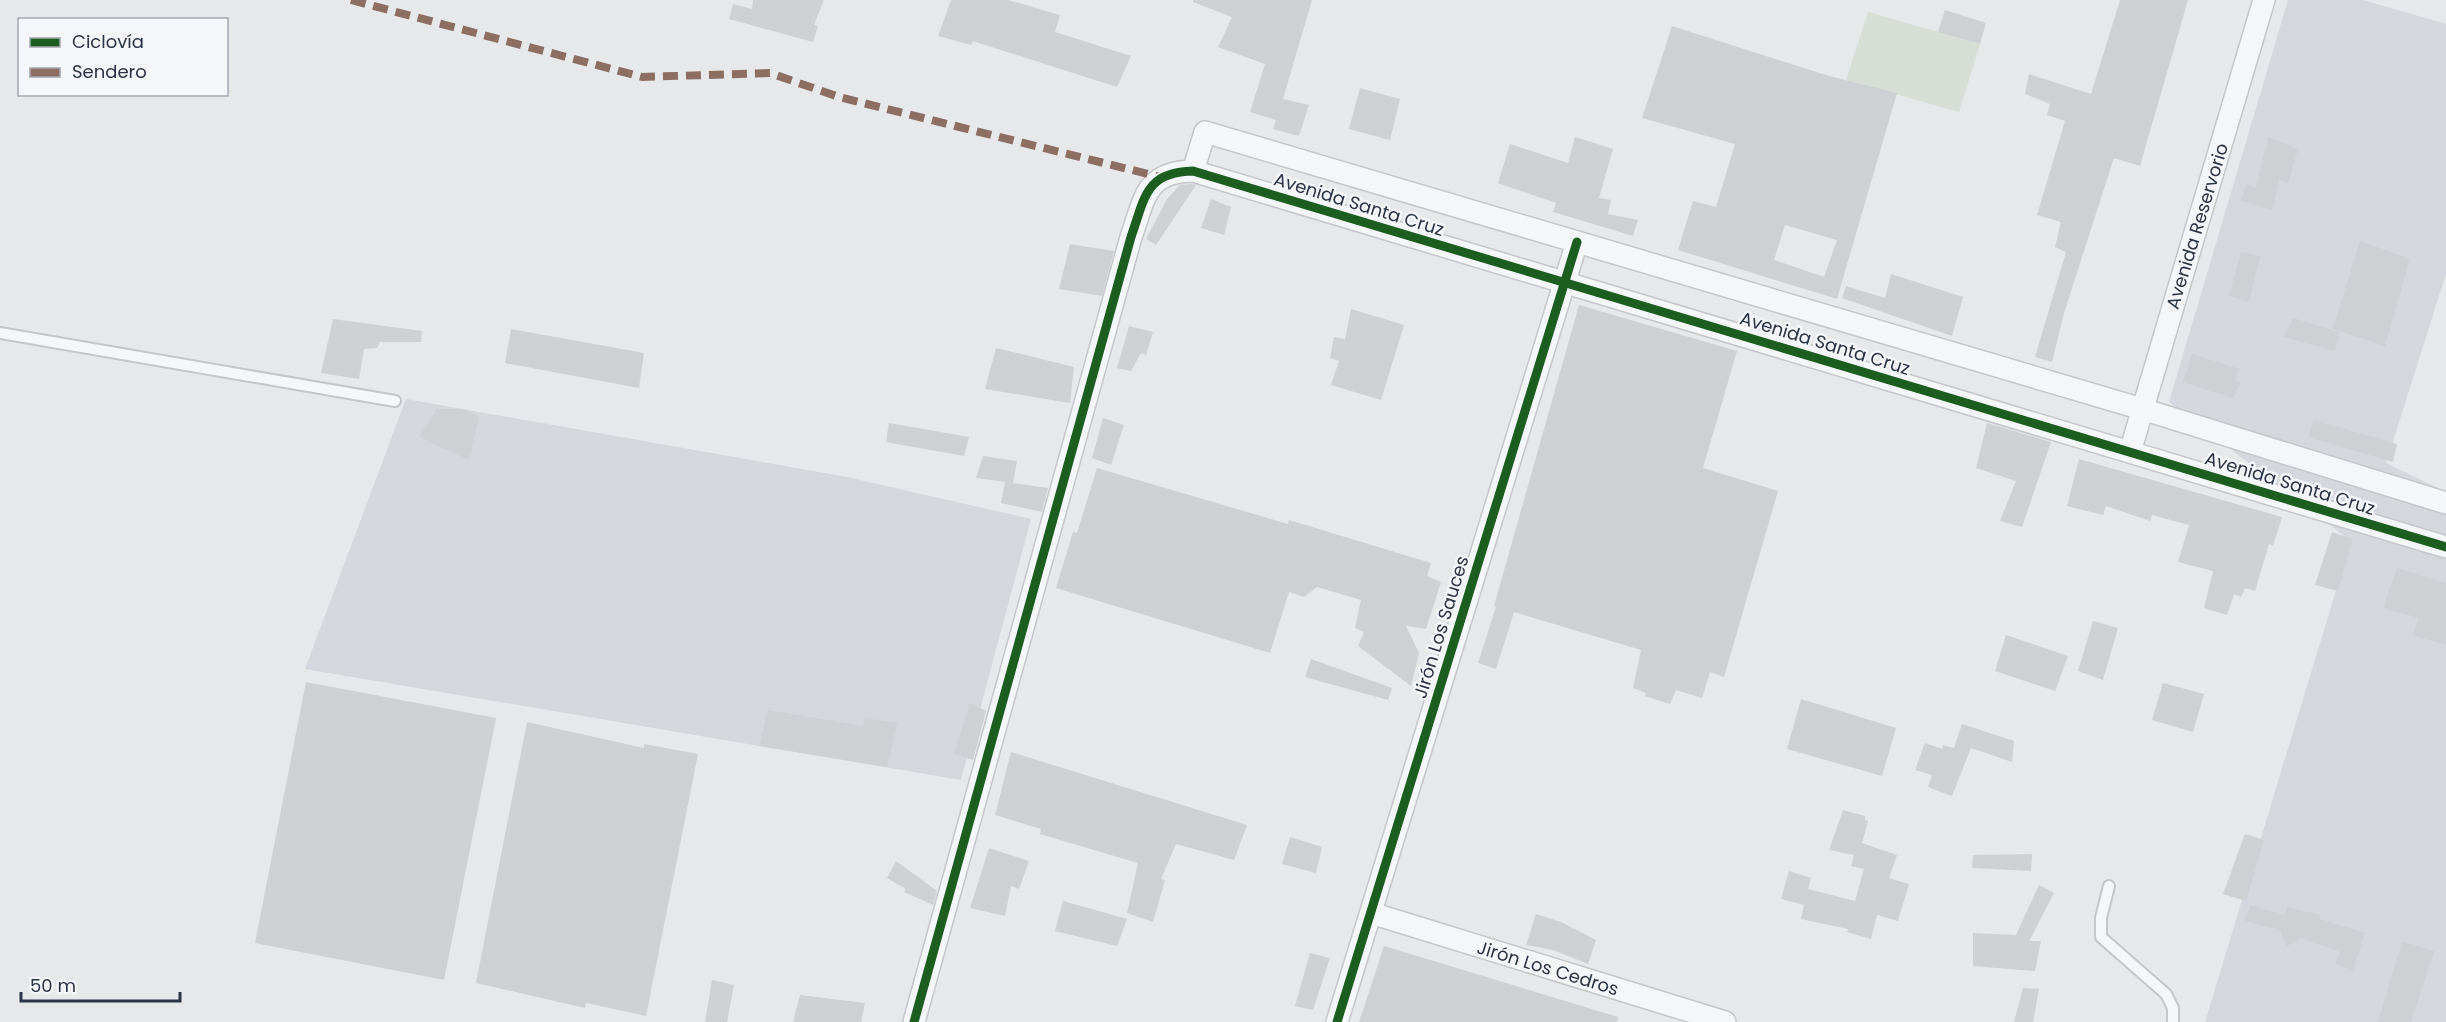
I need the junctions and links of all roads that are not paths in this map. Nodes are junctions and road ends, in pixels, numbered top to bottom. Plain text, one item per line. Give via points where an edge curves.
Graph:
1 (2264, 0) edge
2 (1193, 171) junction
3 (1576, 242) junction
4 (1564, 282) junction
5 (0, 333) edge
6 (395, 401) dead end
7 (2142, 409) junction
8 (2130, 452) junction
9 (2446, 503) edge
10 (2446, 547) edge
11 (2109, 886) dead end
12 (1371, 913) junction
13 (914, 1022) edge
14 (1337, 1022) edge
15 (1725, 1022) edge
16 (2173, 1022) edge

1 - 7 street, Avenida Reservorio
2 - 3 street, Avenida Santa Cruz via 1205,132
2 - 4 street, Avenida Santa Cruz
2 - 13 street via 1160,177 1149,188 1131,237
3 - 4 street, Jirón Los Sauces
3 - 7 street, Avenida Santa Cruz
4 - 8 street, Avenida Santa Cruz
4 - 12 street, Jirón Los Sauces
5 - 6 lane
7 - 8 street, Avenida Reservorio
7 - 9 street, Avenida Santa Cruz
8 - 10 street, Avenida Santa Cruz
11 - 16 lane via 2101,937 2166,994 2173,1008
12 - 14 street, Jirón Los Sauces
12 - 15 street, Jirón Los Cedros

